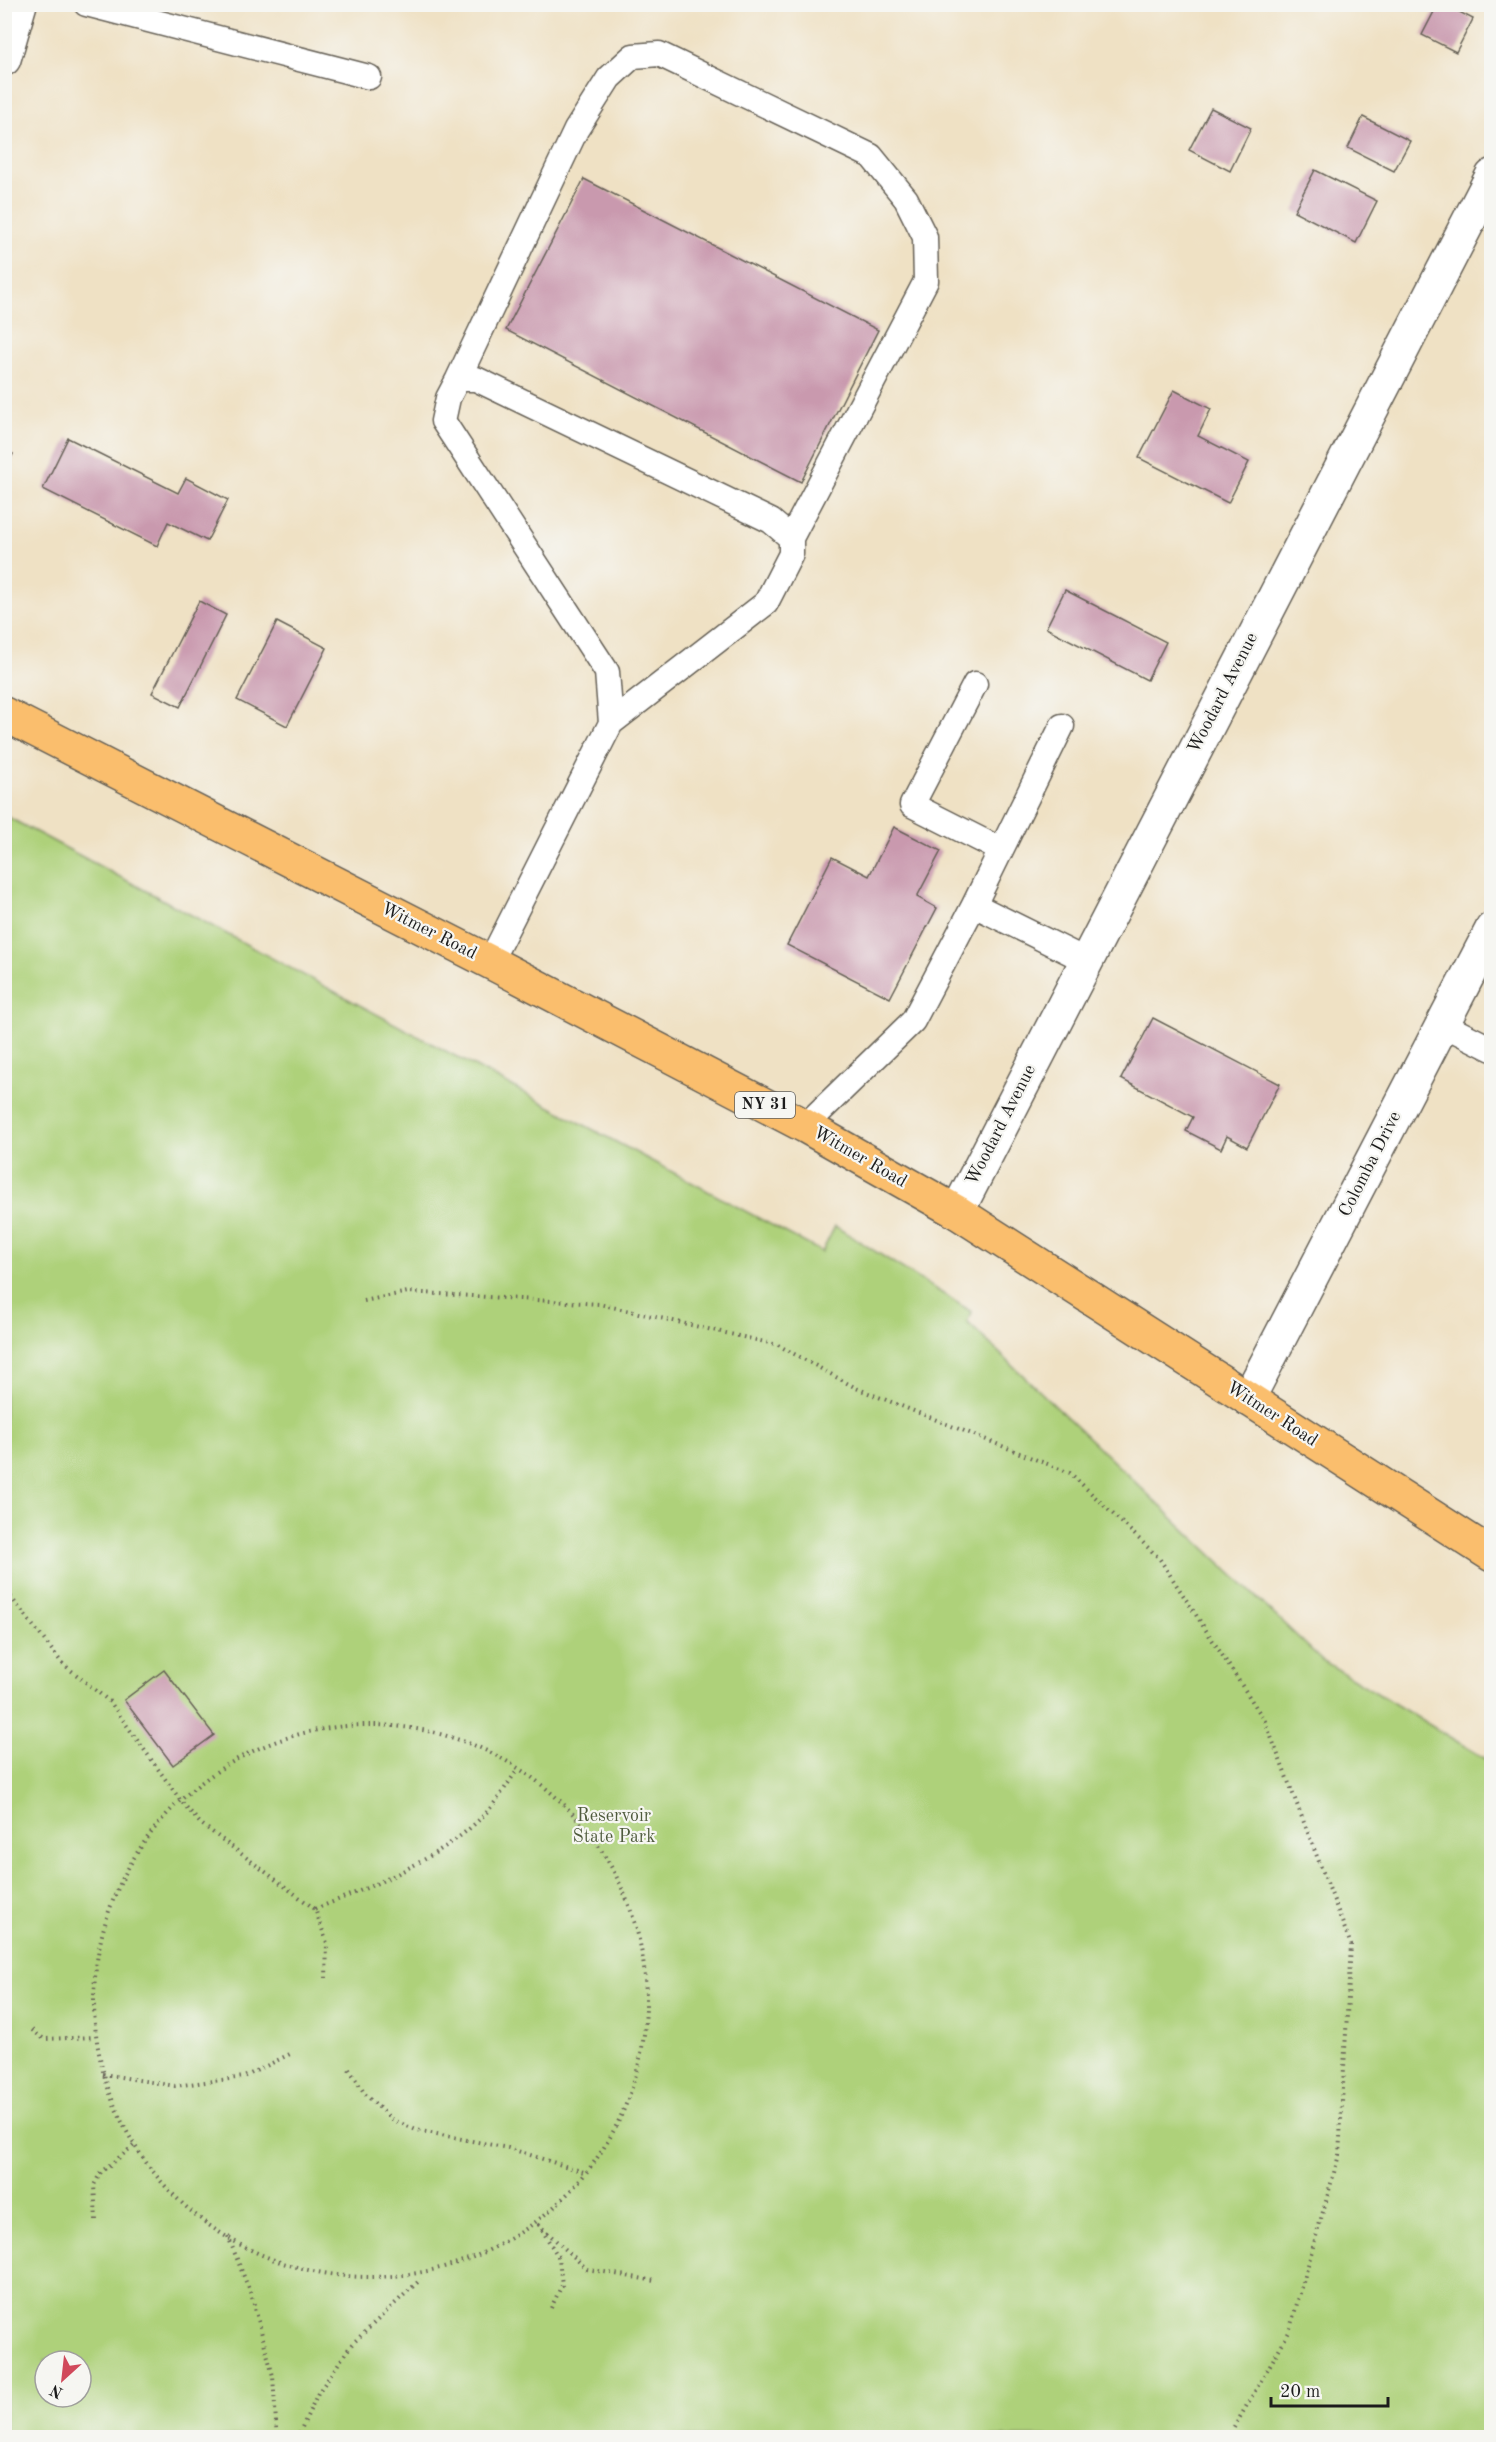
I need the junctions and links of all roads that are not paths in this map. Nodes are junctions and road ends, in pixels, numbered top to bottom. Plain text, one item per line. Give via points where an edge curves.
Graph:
1 (20, 4) edge
2 (86, 4) edge
3 (4, 59) edge
4 (369, 77) dead end
5 (1491, 176) edge
6 (458, 379) junction
7 (791, 538) junction
8 (975, 684) dead end
9 (4, 714) edge
10 (611, 723) junction
11 (1062, 726) dead end
12 (1001, 850) junction
13 (974, 905) junction
14 (1491, 929) edge
15 (1085, 960) junction
16 (490, 962) junction
17 (1442, 1024) junction
18 (1491, 1049) edge
19 (805, 1126) junction
20 (957, 1212) junction
21 (1248, 1399) junction
22 (1491, 1555) edge

1 - 3 street
2 - 4 lane
5 - 15 street, Woodard Avenue
6 - 7 lane via 476,379 771,521
6 - 7 lane via 576,130 609,78 633,57 658,54 872,156 906,199 925,237 926,281
6 - 10 lane via 448,398 443,421 607,672
7 - 10 lane via 791,554 766,603
8 - 12 lane via 912,805
9 - 16 highway, Witmer Road / NY 31
10 - 16 lane
11 - 12 lane
12 - 13 lane
13 - 15 lane
13 - 19 lane via 913,1022
14 - 17 street, Colomba Drive
15 - 20 street, Woodard Avenue
16 - 19 highway, Witmer Road / NY 31
17 - 18 lane
17 - 21 street, Colomba Drive
19 - 20 highway, Witmer Road / NY 31
20 - 21 highway, Witmer Road / NY 31
21 - 22 highway, Witmer Road / NY 31

